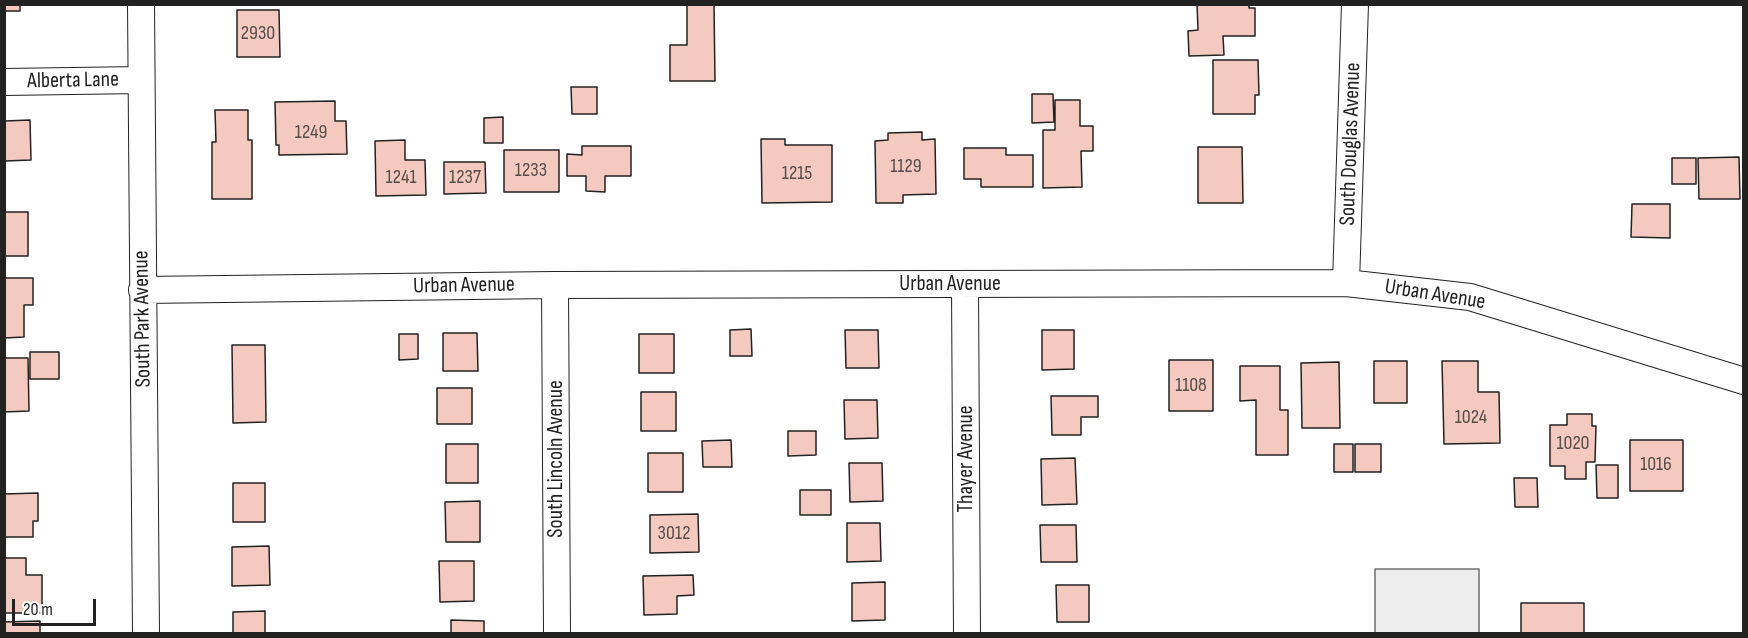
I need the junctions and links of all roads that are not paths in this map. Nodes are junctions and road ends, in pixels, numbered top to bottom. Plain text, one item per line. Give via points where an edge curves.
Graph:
1 (141, 4) edge
2 (1355, 4) edge
3 (141, 80) junction
4 (4, 81) edge
5 (1346, 283) junction
6 (555, 285) junction
7 (965, 285) junction
8 (142, 290) junction
9 (1743, 381) edge
10 (146, 633) edge
11 (556, 633) edge
12 (967, 633) edge

1 - 3 street, South Park Avenue
2 - 5 street, South Douglas Avenue
3 - 4 street, Alberta Lane
3 - 8 street, South Park Avenue
5 - 7 street, Urban Avenue
5 - 9 street, Urban Avenue via 1470,297
6 - 7 street, Urban Avenue
6 - 8 street, Urban Avenue
6 - 11 street, South Lincoln Avenue
7 - 12 street, Thayer Avenue
8 - 10 street, South Park Avenue

